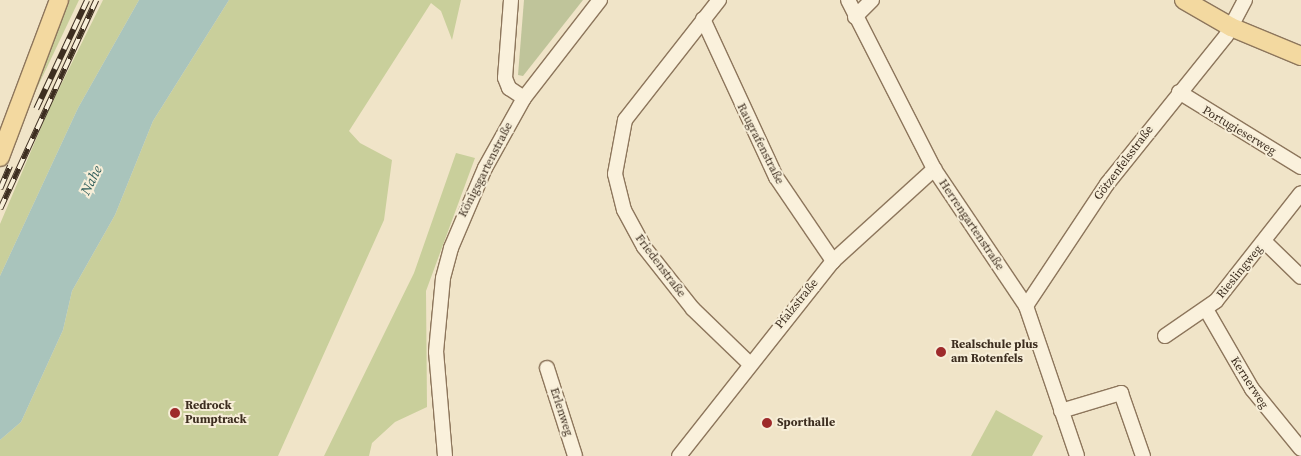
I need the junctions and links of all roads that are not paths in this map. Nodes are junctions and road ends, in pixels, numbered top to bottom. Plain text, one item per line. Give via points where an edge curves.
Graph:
1 (59, 0) edge
2 (511, 0) edge
3 (600, 0) edge
4 (719, 0) edge
5 (848, 0) edge
6 (872, 0) edge
7 (1184, 0) edge
8 (1246, 0) edge
9 (855, 17) junction
10 (703, 19) junction
11 (1231, 27) junction
12 (1301, 56) edge
13 (1179, 92) junction
14 (524, 98) junction
15 (0, 158) edge
16 (1301, 167) edge
17 (934, 169) junction
18 (1301, 193) edge
19 (1265, 242) junction
20 (833, 261) junction
21 (1301, 277) edge
22 (1026, 306) junction
23 (1207, 310) junction
24 (1165, 336) dead end
25 (750, 364) junction
26 (547, 368) dead end
27 (1061, 411) junction
28 (1301, 449) edge
29 (445, 456) edge
30 (575, 456) edge
31 (679, 456) edge
32 (1077, 456) edge
33 (1143, 456) edge

1 - 15 main road
2 - 14 street via 505,78 508,88
3 - 14 street, Königsgartenstraße
4 - 10 street, Friedenstraße
5 - 9 street, Herrengartenstraße
6 - 9 street
7 - 11 main road
8 - 11 street, Götzenfelsstraße
9 - 17 street, Herrengartenstraße
10 - 20 street, Raugrafenstraße via 772,170
10 - 25 street, Friedenstraße via 625,120 615,174 624,210 644,247 693,309
11 - 12 main road
11 - 13 street, Götzenfelsstraße
13 - 16 street, Portugieserweg
13 - 22 street, Götzenfelsstraße via 1107,184
14 - 29 street, Königsgartenstraße via 462,217 443,278 436,368
17 - 20 street, Pfalzstraße
17 - 22 street, Herrengartenstraße
18 - 19 street, Rieslingweg
19 - 21 street
19 - 23 street, Rieslingweg
20 - 25 street, Pfalzstraße
22 - 27 street, Herrengartenstraße
23 - 24 street, Rieslingweg
23 - 28 street, Kernerweg via 1252,389
25 - 31 street, Pfalzstraße
26 - 30 street, Erlenweg
27 - 32 street, Herrengartenstraße
27 - 33 street via 1121,393

